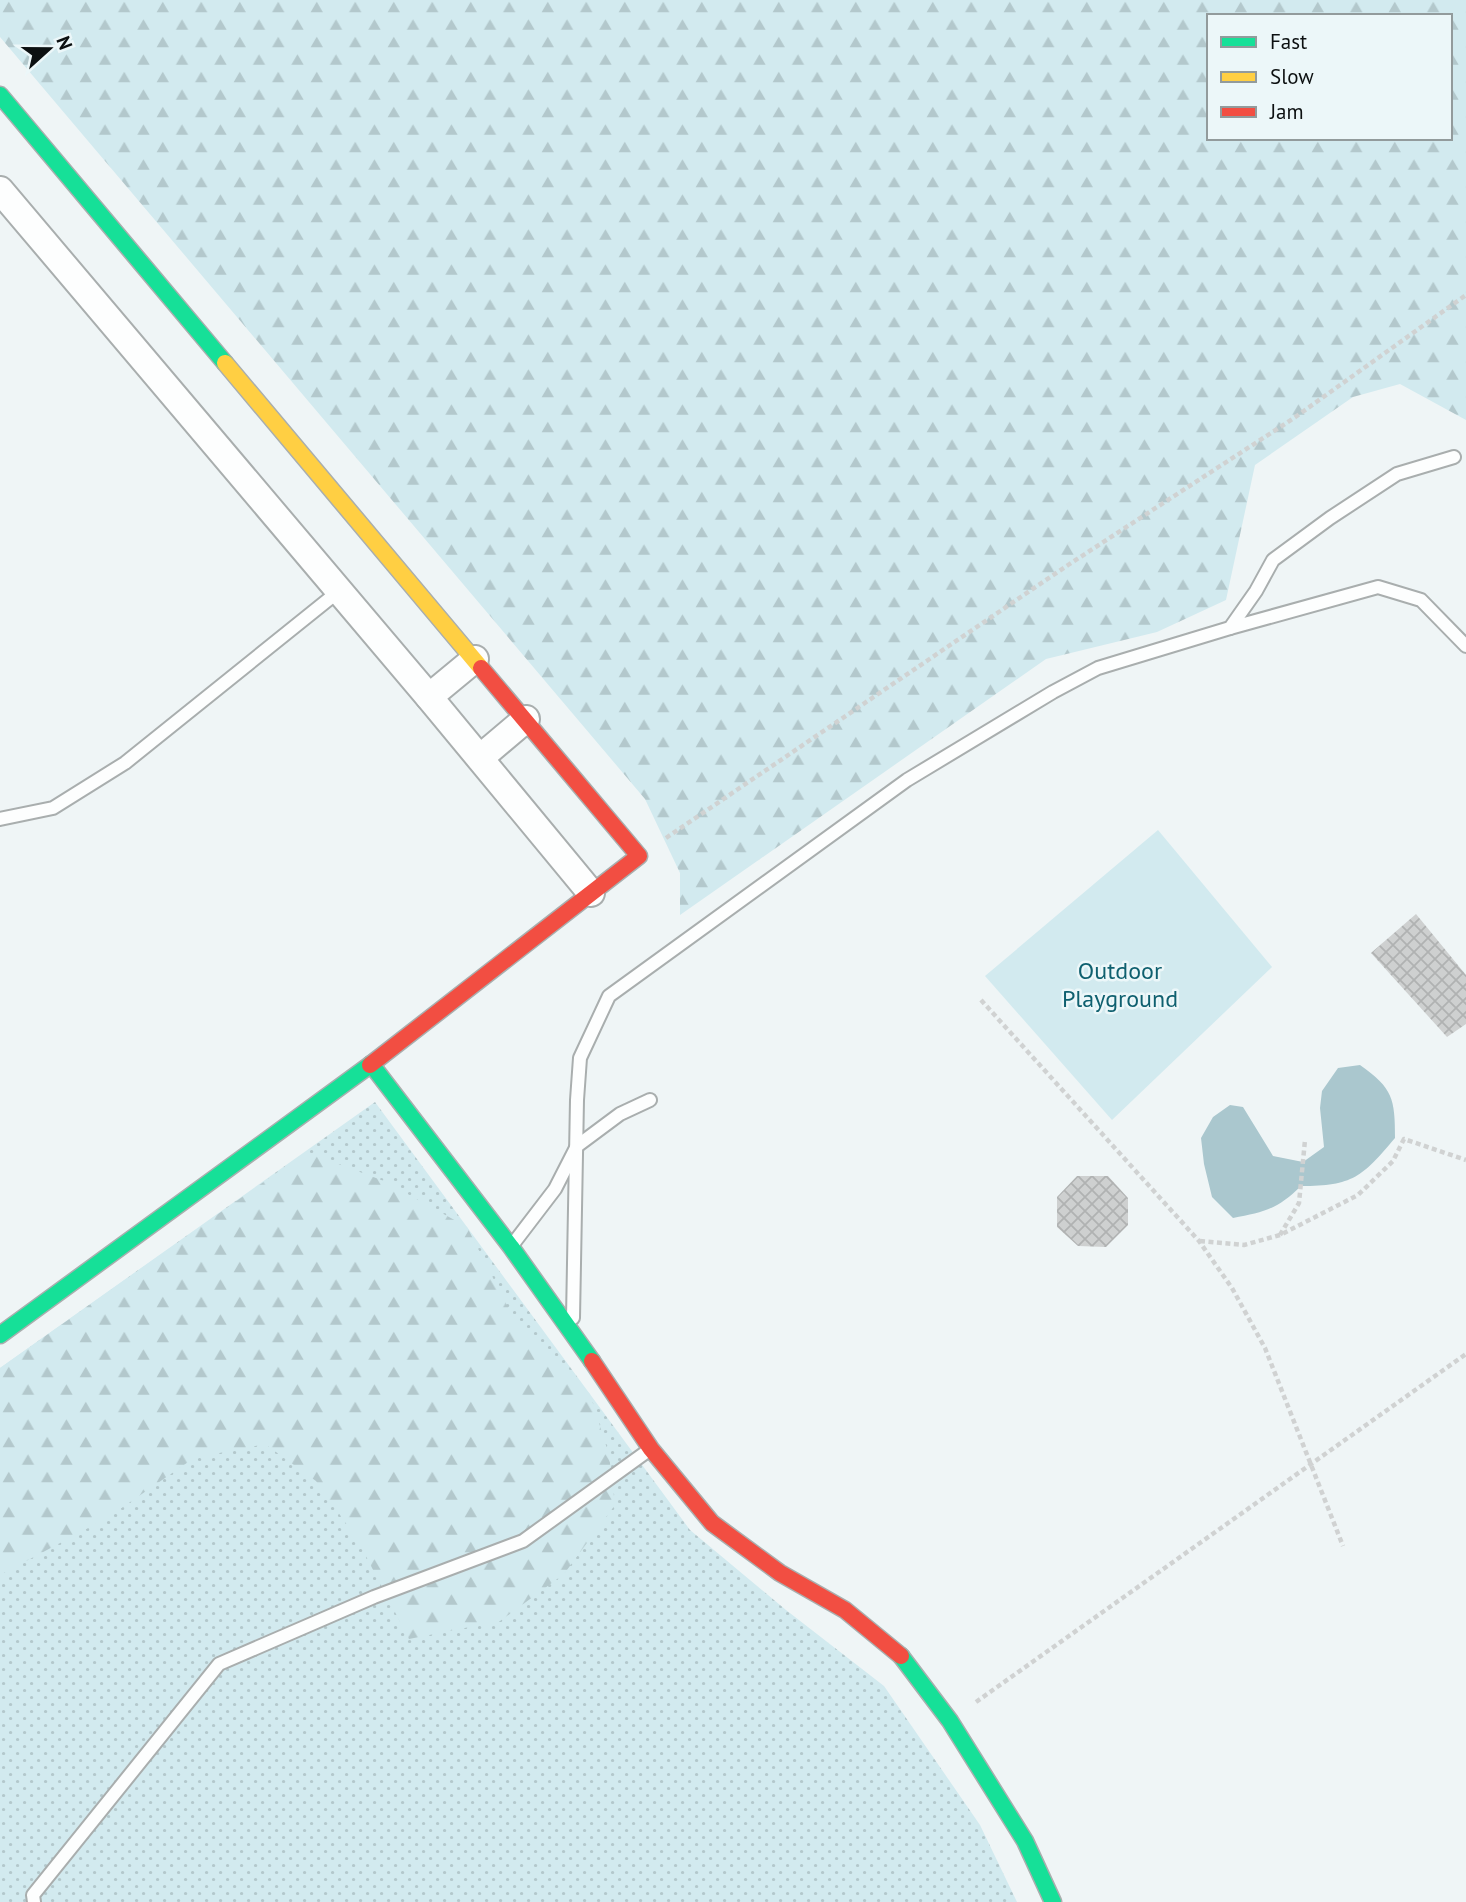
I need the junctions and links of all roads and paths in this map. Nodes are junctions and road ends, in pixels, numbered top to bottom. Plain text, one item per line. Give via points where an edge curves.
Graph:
1 (0, 95) edge
2 (0, 190) edge
3 (1466, 295) edge
4 (1454, 457) dead end
5 (340, 591) junction
6 (1230, 628) junction
7 (1466, 646) edge
8 (475, 659) junction
9 (429, 697) junction
10 (526, 719) junction
11 (480, 758) junction
12 (0, 819) edge
13 (639, 856) junction
14 (591, 894) junction
15 (981, 1000) dead end
16 (372, 1065) junction
17 (650, 1100) dead end
18 (1305, 1140) dead end
19 (577, 1146) junction
20 (1466, 1160) edge
21 (1280, 1235) junction
22 (1199, 1241) junction
23 (511, 1247) junction
24 (573, 1333) junction
25 (0, 1335) edge
26 (1466, 1354) edge
27 (651, 1449) junction
28 (1310, 1465) junction
29 (1343, 1546) dead end
30 (950, 1721) junction
31 (34, 1902) edge
32 (1053, 1902) edge

1 - 8 street
2 - 5 street
3 - 13 path via 1294,418
4 - 6 lane via 1397,474 1273,560
5 - 9 street
5 - 12 lane via 125,763 53,808
6 - 7 lane via 1378,587 1421,600
6 - 19 lane via 1098,668 1053,692 907,780 609,996 580,1058
8 - 9 street
8 - 10 street
9 - 11 street
10 - 11 street
10 - 13 street
11 - 14 street
13 - 14 street
14 - 16 street
15 - 22 path
16 - 23 street
16 - 25 street
17 - 19 lane via 620,1114
18 - 21 path via 1300,1203
19 - 23 lane via 555,1189
19 - 24 lane
20 - 21 path via 1404,1139 1393,1160 1358,1195
21 - 22 path via 1244,1245
22 - 28 path via 1265,1348
23 - 24 street
24 - 27 street
26 - 28 path
27 - 30 street via 712,1523 780,1573 845,1610 905,1660
27 - 31 lane via 523,1541 374,1597 219,1664 33,1895
28 - 29 path
28 - 30 path
30 - 32 street via 1025,1840

